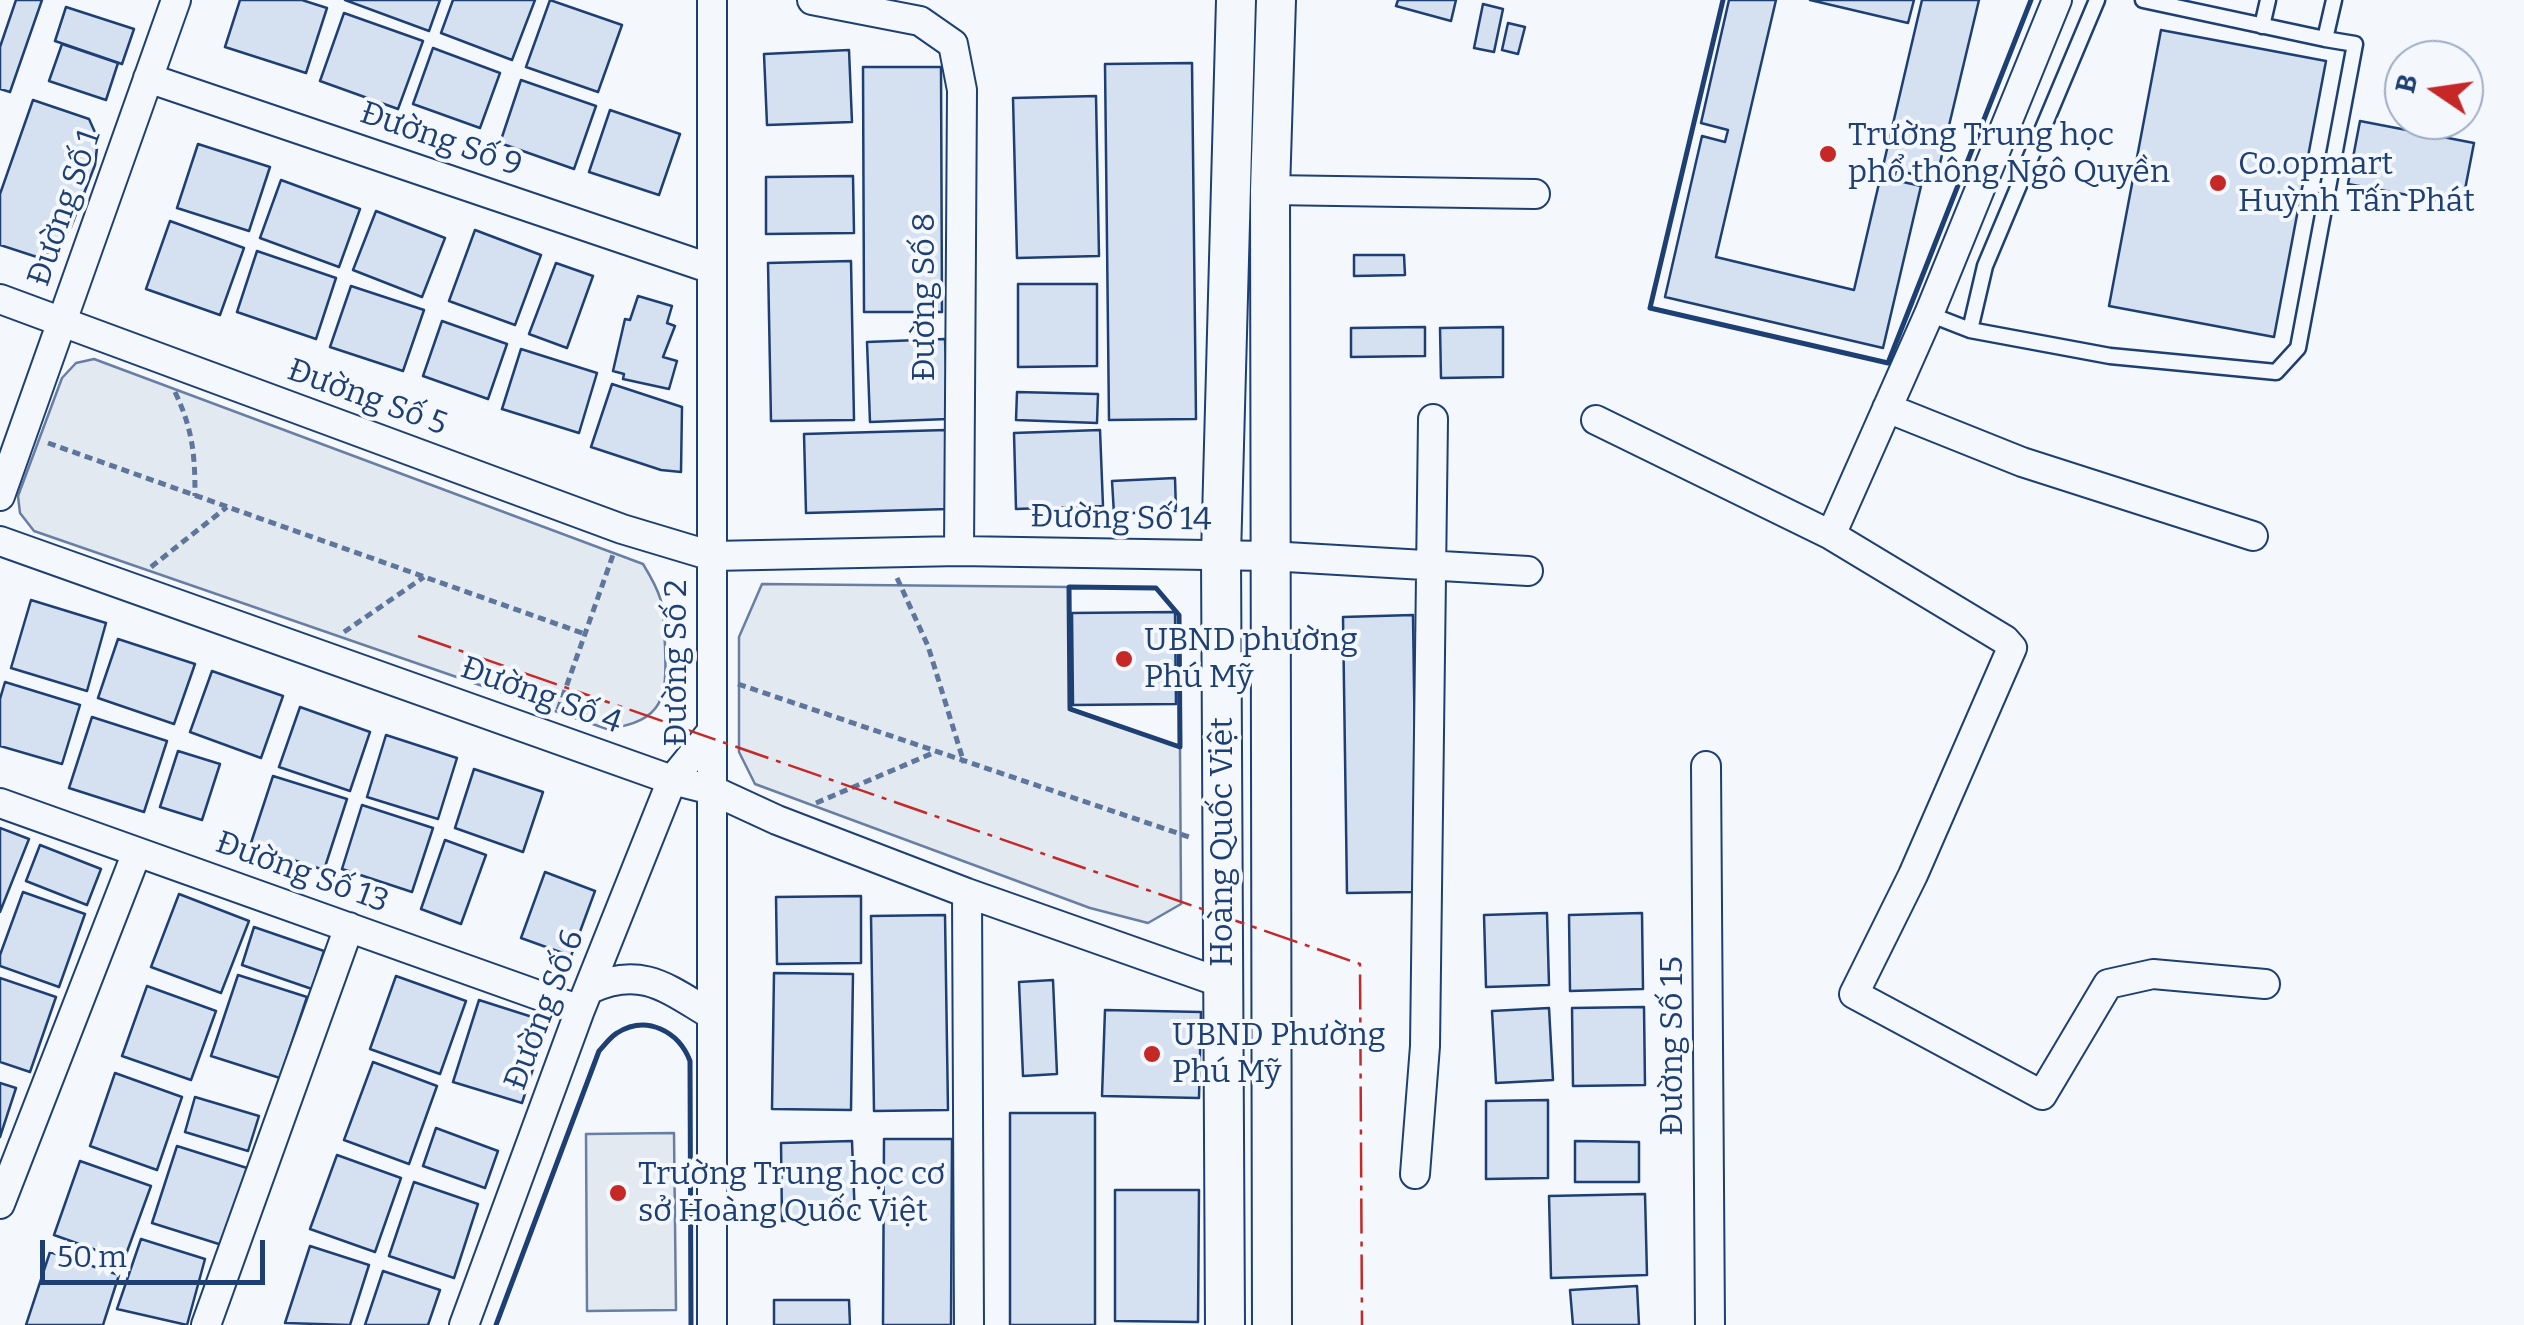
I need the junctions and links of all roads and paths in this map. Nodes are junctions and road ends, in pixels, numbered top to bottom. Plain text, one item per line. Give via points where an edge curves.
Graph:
1 (176, 0) edge
2 (712, 0) edge
3 (812, 0) edge
4 (1236, 0) edge
5 (1276, 0) edge
6 (2058, 0) edge
7 (2096, 0) edge
8 (2144, 0) edge
9 (2268, 0) edge
10 (2334, 0) edge
11 (2210, 7) edge
12 (2262, 26) junction
13 (2325, 39) junction
14 (148, 78) junction
15 (1270, 190) junction
16 (1535, 194) dead end
17 (712, 268) junction
18 (0, 300) edge
19 (1929, 314) junction
20 (62, 323) junction
21 (1970, 330) junction
22 (158, 358) junction
23 (1887, 408) junction
24 (1433, 420) dead end
25 (1596, 420) dead end
26 (22, 434) junction
27 (0, 496) edge
28 (196, 496) junction
29 (227, 507) junction
30 (622, 529) junction
31 (1831, 534) junction
32 (2253, 536) dead end
33 (0, 541) edge
34 (958, 551) junction
35 (886, 552) junction
36 (712, 556) junction
37 (1221, 556) junction
38 (1269, 556) junction
39 (1430, 564) junction
40 (1528, 572) dead end
41 (424, 576) junction
42 (126, 586) junction
43 (584, 634) junction
44 (311, 652) junction
45 (712, 674) junction
46 (712, 732) junction
47 (548, 736) junction
48 (934, 753) junction
49 (964, 763) junction
50 (1706, 766) dead end
51 (672, 780) junction
52 (712, 790) junction
53 (0, 803) edge
54 (777, 820) junction
55 (1223, 849) junction
56 (137, 852) junction
57 (967, 893) junction
58 (349, 928) junction
59 (1224, 984) junction
60 (2265, 984) dead end
61 (585, 999) junction
62 (712, 1015) junction
63 (1415, 1174) dead end
64 (0, 1204) edge
65 (206, 1325) edge
66 (464, 1325) edge
67 (712, 1325) edge
68 (969, 1325) edge
69 (1225, 1325) edge
70 (1272, 1325) edge
71 (1710, 1325) edge

1 - 14 street, Đường Số 1
2 - 17 street, Đường Số 2
3 - 34 street, Đường Số 8 via 920,21 954,44 962,90
4 - 37 main road, Hoàng Quốc Việt
5 - 15 main road, Hoàng Quốc Việt
6 - 19 street
7 - 21 lane via 1985,266
8 - 11 lane
9 - 12 lane
10 - 13 lane
11 - 12 lane
12 - 13 lane
13 - 21 lane via 2354,44 2298,348 2276,372 2110,356
14 - 17 street, Đường Số 9
14 - 20 street, Đường Số 1
15 - 16 street
15 - 38 main road, Hoàng Quốc Việt
17 - 36 street, Đường Số 2
18 - 20 street, Đường Số 5
19 - 21 lane
19 - 23 street
20 - 22 street, Đường Số 5
20 - 26 street, Đường Số 1
22 - 28 path via 195,446
22 - 30 street, Đường Số 5
23 - 31 street
23 - 32 street via 2022,462
24 - 39 street
25 - 31 street
26 - 27 street, Đường Số 1
26 - 28 path
28 - 29 path
29 - 41 path
29 - 42 path
30 - 36 street, Đường Số 5
30 - 43 path
31 - 60 street via 2012,648 1914,875 1854,994 2042,1094 2108,984 2153,974
33 - 42 street, Đường Số 4
34 - 35 street, Đường Số 14
34 - 37 street, Đường Số 14
35 - 36 street, Đường Số 14
35 - 49 path via 928,646
36 - 45 street, Đường Số 2
37 - 38 street, Đường Số 14
37 - 55 main road, Hoàng Quốc Việt
38 - 39 street, Đường Số 14
38 - 70 main road, Hoàng Quốc Việt
39 - 40 street, Đường Số 14
39 - 63 street via 1426,1028
41 - 43 path
41 - 44 path
42 - 44 street, Đường Số 4
43 - 47 path
44 - 47 street, Đường Số 4
45 - 46 street, Đường Số 2
45 - 48 path
46 - 51 street, Đường Số 6
46 - 52 street, Đường Số 2
47 - 51 street, Đường Số 4
48 - 49 path
48 - 54 path
49 - 55 path
50 - 71 street, Đường Số 15
51 - 52 street, Đường Số 4
51 - 61 street, Đường Số 6
52 - 54 street, Đường Số 4
52 - 62 street, Đường Số 2
53 - 56 street, Đường Số 13
54 - 57 street, Đường Số 4
55 - 59 main road, Hoàng Quốc Việt
56 - 58 street, Đường Số 13
56 - 64 street
57 - 59 street, Đường Số 4
57 - 68 street
58 - 61 street, Đường Số 13
58 - 65 street
59 - 69 main road, Hoàng Quốc Việt
61 - 62 street via 610,980 630,978 657,982
61 - 66 street, Đường Số 6
62 - 67 street, Đường Số 2

